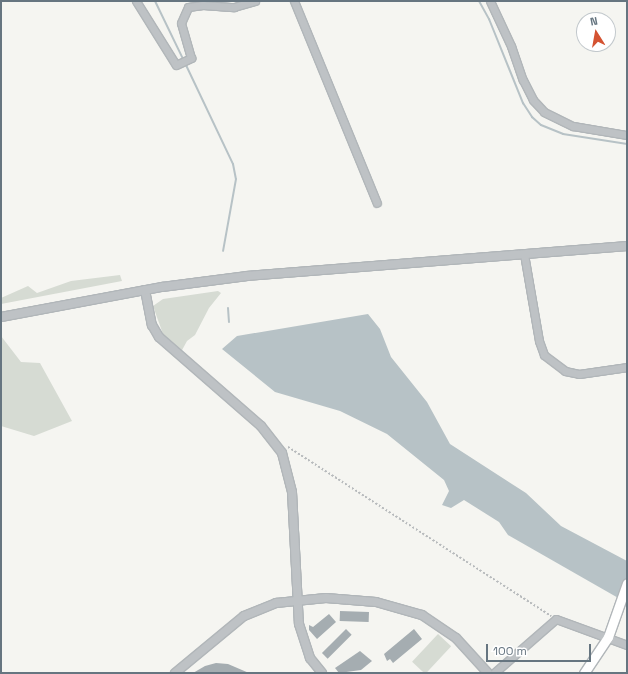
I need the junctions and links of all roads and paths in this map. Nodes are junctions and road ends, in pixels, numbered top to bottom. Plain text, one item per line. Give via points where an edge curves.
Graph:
1 (136, 1) edge
2 (252, 1) edge
3 (294, 1) edge
4 (490, 1) edge
5 (627, 135) edge
6 (377, 203) dead end
7 (627, 246) edge
8 (524, 254) junction
9 (145, 290) junction
10 (1, 316) edge
11 (627, 367) edge
12 (285, 446) dead end
13 (627, 583) edge
14 (297, 599) junction
15 (556, 619) junction
16 (608, 637) junction
17 (627, 645) edge
18 (176, 673) edge
19 (322, 673) edge
20 (488, 673) edge
21 (494, 673) edge
22 (584, 673) edge

1 - 2 street via 177,64 190,59 181,22 188,7 234,7
3 - 6 street
4 - 5 street via 511,46 523,80 533,100 544,112 573,126
7 - 8 street
8 - 9 street via 247,276
8 - 11 street via 544,355 565,371 579,374
9 - 10 street
9 - 14 street via 152,325 159,337 261,426 282,453 292,492
12 - 15 path
13 - 16 main road
14 - 18 street via 276,603 244,616
14 - 19 street via 302,638 310,658
14 - 20 street via 326,598 376,602 422,615 456,638
15 - 16 street
15 - 21 street
16 - 17 street
16 - 22 main road

